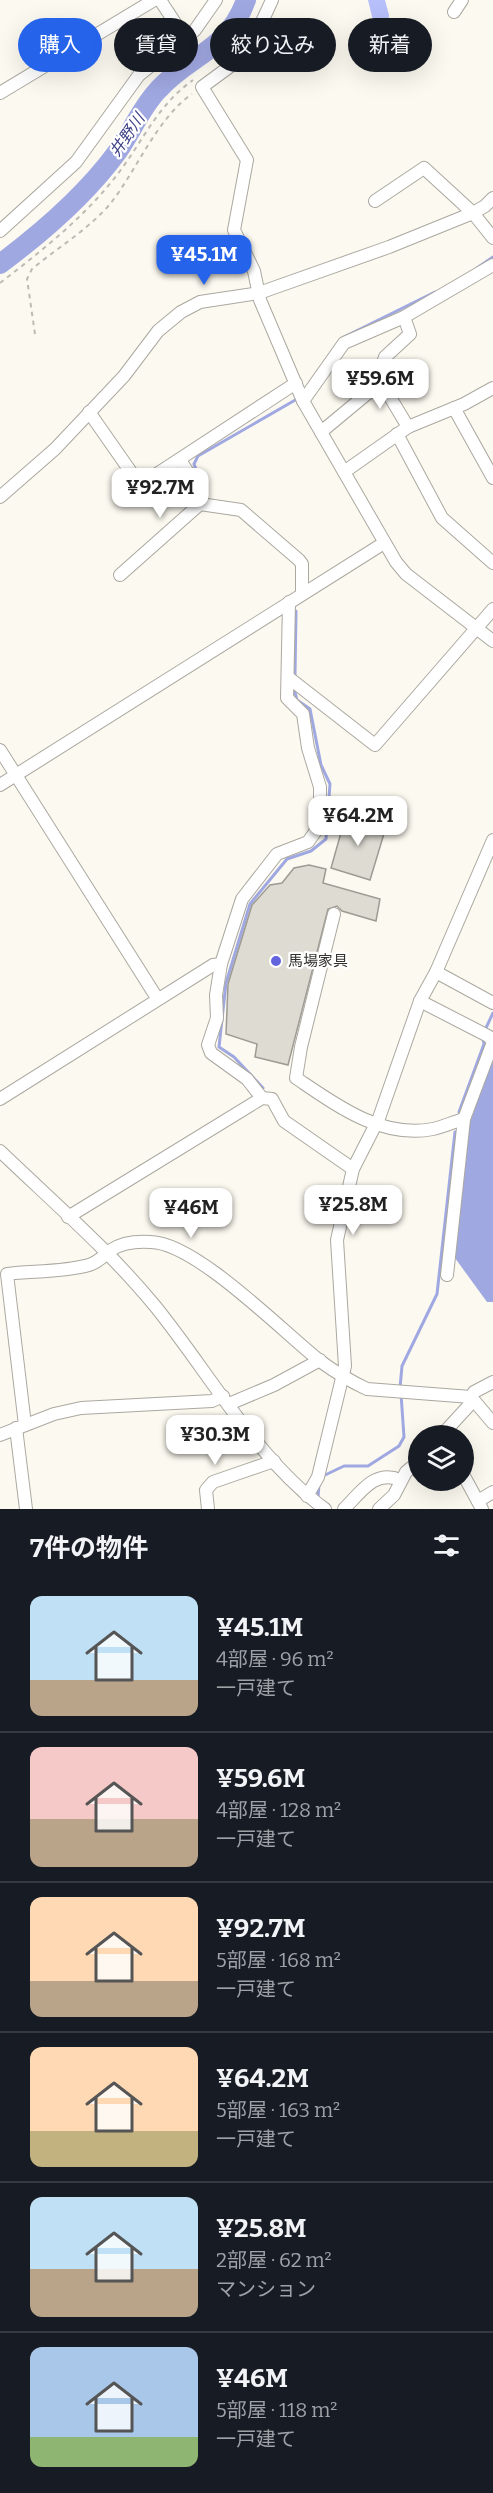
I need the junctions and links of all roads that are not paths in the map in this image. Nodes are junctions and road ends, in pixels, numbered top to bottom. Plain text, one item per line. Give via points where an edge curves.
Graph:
1 (154, 0) edge
2 (160, 0) edge
3 (216, 0) edge
4 (272, 0) edge
5 (462, 0) edge
6 (454, 12) dead end
7 (172, 18) edge
8 (198, 26) edge
9 (143, 72) edge
10 (0, 93) edge
11 (493, 198) edge
12 (375, 201) dead end
13 (474, 213) junction
14 (0, 231) edge
15 (493, 237) edge
16 (493, 265) edge
17 (259, 293) junction
18 (404, 317) junction
19 (378, 377) junction
20 (296, 383) junction
21 (493, 388) edge
22 (303, 400) junction
23 (454, 408) junction
24 (89, 412) junction
25 (408, 427) junction
26 (321, 432) junction
27 (397, 434) junction
28 (180, 460) junction
29 (344, 472) junction
30 (493, 478) edge
31 (0, 497) edge
32 (200, 504) junction
33 (384, 543) junction
34 (493, 563) edge
35 (120, 575) dead end
36 (302, 592) junction
37 (289, 602) junction
38 (493, 609) edge
39 (475, 627) junction
40 (493, 641) edge
41 (289, 678) junction
42 (0, 750) edge
43 (16, 775) junction
44 (0, 785) edge
45 (493, 840) edge
46 (334, 914) dead end
47 (220, 964) junction
48 (436, 972) junction
49 (157, 998) junction
50 (420, 1001) junction
51 (493, 1002) edge
52 (493, 1042) edge
53 (262, 1098) junction
54 (0, 1099) edge
55 (464, 1119) junction
56 (375, 1125) junction
57 (0, 1151) edge
58 (353, 1169) junction
59 (68, 1217) junction
60 (106, 1254) junction
61 (447, 1275) dead end
62 (5, 1293) edge
63 (320, 1360) junction
64 (342, 1376) junction
65 (493, 1382) edge
66 (472, 1399) junction
67 (226, 1400) junction
68 (493, 1422) edge
69 (450, 1425) edge
70 (20, 1427) junction
71 (0, 1435) edge
72 (274, 1461) junction
73 (408, 1472) edge
74 (400, 1480) junction
75 (472, 1491) edge
76 (493, 1492) edge
77 (309, 1498) junction
78 (480, 1505) edge
79 (26, 1509) edge
80 (208, 1509) edge
81 (324, 1509) edge
82 (344, 1509) edge
83 (379, 1509) edge

1 - 10 street
2 - 7 street
3 - 8 street
4 - 17 street via 240,59 201,81 247,160 234,230 254,271
5 - 6 street
9 - 14 street via 76,162
11 - 13 street
12 - 13 street via 424,168
13 - 15 street
13 - 17 street
16 - 18 street
17 - 20 street
17 - 24 street via 200,302 181,312 158,331 133,367
18 - 19 street via 410,334 385,357
18 - 22 street via 344,343
19 - 25 street
19 - 26 street via 374,388
20 - 22 street
20 - 28 street
21 - 23 street
22 - 26 street
23 - 25 street
23 - 30 street
24 - 28 street via 140,485
24 - 31 street via 48,456
25 - 27 street
26 - 29 street
27 - 29 street
27 - 34 street via 442,518
28 - 32 street via 201,493
29 - 33 street
32 - 35 street
32 - 36 street via 242,510 302,564
33 - 36 street
33 - 39 street via 406,574
36 - 37 street
37 - 41 street
37 - 43 street
38 - 39 street
39 - 40 street
39 - 41 street via 375,745
41 - 47 street via 287,698 303,714 320,787 320,825 309,842 277,854 246,892
42 - 43 street
43 - 44 street
43 - 49 street
45 - 48 street
46 - 56 street via 295,1074 327,1099
47 - 49 street
47 - 53 street via 217,1018 208,1049 247,1079
48 - 50 street
48 - 51 street
49 - 54 street
50 - 52 street
50 - 56 street
52 - 55 street
53 - 58 street via 272,1100 280,1116 295,1129
53 - 59 street
55 - 56 street via 432,1129
55 - 61 street
56 - 58 street
57 - 59 street
58 - 64 street via 337,1240 345,1366
59 - 60 street
60 - 62 street via 86,1266 7,1274
60 - 63 street via 135,1242 169,1244 241,1293
60 - 67 street via 156,1307
62 - 70 street
63 - 64 street
63 - 67 street via 274,1385
64 - 66 street via 367,1389
64 - 77 street via 318,1477
65 - 66 street via 474,1392
66 - 68 street
66 - 69 street
67 - 70 street via 81,1408
67 - 72 street
70 - 71 street
70 - 79 street
72 - 77 street
72 - 80 street via 213,1482 206,1490
73 - 74 street
74 - 82 street via 388,1474 380,1477
74 - 83 street via 394,1495
75 - 78 street
76 - 78 street
77 - 81 street

